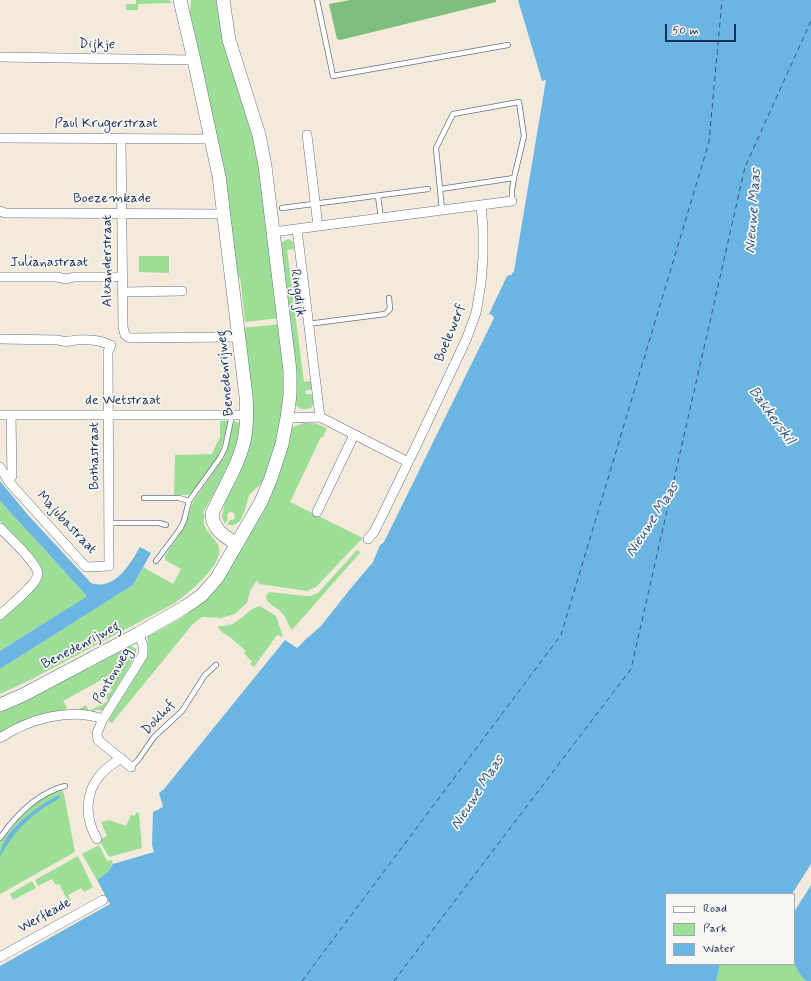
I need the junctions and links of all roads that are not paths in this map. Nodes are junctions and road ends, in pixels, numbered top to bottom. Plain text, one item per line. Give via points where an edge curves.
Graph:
1 (180, 0) edge
2 (223, 0) edge
3 (317, 0) edge
4 (508, 45) dead end
5 (0, 57) edge
6 (194, 60) junction
7 (307, 135) dead end
8 (0, 138) edge
9 (121, 138) junction
10 (212, 139) junction
11 (514, 178) junction
12 (440, 189) junction
13 (428, 190) dead end
14 (378, 196) junction
15 (512, 202) joint
16 (316, 203) junction
17 (480, 206) junction
18 (282, 208) dead end
19 (442, 210) junction
20 (0, 211) edge
21 (122, 212) junction
22 (224, 214) junction
23 (381, 218) junction
24 (318, 226) junction
25 (297, 229) junction
26 (273, 232) junction
27 (0, 277) edge
28 (122, 277) junction
29 (182, 291) dead end
30 (122, 292) junction
31 (388, 298) dead end
32 (308, 324) junction
33 (125, 335) junction
34 (239, 337) junction
35 (0, 339) edge
36 (110, 345) junction
37 (0, 415) edge
38 (11, 415) junction
39 (108, 415) junction
40 (232, 415) junction
41 (247, 415) junction
42 (320, 417) junction
43 (287, 418) junction
44 (354, 435) junction
45 (408, 462) junction
46 (0, 467) edge
47 (9, 482) junction
48 (144, 498) dead end
49 (189, 501) junction
50 (317, 512) dead end
51 (109, 523) junction
52 (166, 525) dead end
53 (0, 528) edge
54 (368, 538) dead end
55 (237, 544) junction
56 (156, 561) dead end
57 (109, 566) joint
58 (0, 615) edge
59 (138, 634) junction
60 (216, 665) dead end
61 (0, 705) edge
62 (103, 719) junction
63 (0, 738) edge
64 (121, 758) junction
65 (131, 767) joint
66 (66, 786) dead end
67 (0, 838) edge
68 (97, 839) dead end
69 (103, 900) dead end
70 (0, 957) edge

1 - 6 street, Benedenrijweg
2 - 26 street, Ringdijk via 229,40 259,135
3 - 4 lane via 333,76
5 - 6 street, Dijkje
6 - 10 street, Benedenrijweg
7 - 16 street
8 - 9 street, Paul Krugerstraat
9 - 10 street, Paul Krugerstraat
9 - 21 street, Alexanderstraat
10 - 22 street, Benedenrijweg
11 - 12 lane
11 - 12 lane via 524,136 518,102 453,114 436,148
11 - 15 lane
12 - 19 lane
13 - 14 lane
14 - 16 lane
14 - 23 lane
15 - 17 street
16 - 18 lane
16 - 24 street
17 - 19 street
17 - 45 street, Boelewerf via 484,257 476,313 466,340
19 - 23 street
20 - 21 street, Boezemkade
21 - 22 street, Boezemkade
21 - 28 street, Alexanderstraat
22 - 34 street, Benedenrijweg
23 - 24 street
24 - 25 street
25 - 26 street
25 - 32 street
26 - 43 street, Ringdijk via 290,371
27 - 28 street, Julianastraat
28 - 30 street, Alexanderstraat
29 - 30 street
30 - 33 street, Alexanderstraat
31 - 32 lane via 390,309 385,314
32 - 42 street
33 - 34 street via 130,338
33 - 36 street
34 - 41 street, Benedenrijweg
35 - 36 street via 58,340 65,343 75,340 100,340
36 - 39 street, Bothastraat
37 - 38 street, de Wetstraat
38 - 39 street, de Wetstraat
38 - 47 street via 12,476
39 - 40 street, de Wetstraat
39 - 51 street, Bothastraat
40 - 41 street, de Wetstraat
40 - 49 lane via 225,448 220,458
41 - 55 street, Benedenrijweg via 241,451 212,514 212,521 218,531
42 - 43 street
42 - 44 street
43 - 55 street, Ringdijk via 271,478 261,502
44 - 45 street
44 - 50 street
45 - 54 street, Boelewerf via 374,532
46 - 47 street, Majubastraat
47 - 57 street, Majubastraat via 86,567
48 - 49 lane via 179,498
49 - 56 lane via 180,529
51 - 52 lane
51 - 57 street, Bothastraat
53 - 58 street via 35,564 38,572 31,585
55 - 59 street, Benedenrijweg via 217,578 202,595
59 - 61 street, Benedenrijweg
59 - 62 street, Pontonweg via 144,655
60 - 65 lane, Dokhof via 205,675 182,711 154,737
62 - 63 street, Pontonweg via 73,714 57,716 38,720 10,731
62 - 64 street via 97,733 98,740
64 - 65 street
64 - 68 street via 100,775 91,791 88,805 89,822
66 - 67 lane via 49,792 35,801 8,826
69 - 70 street, Werfkade

